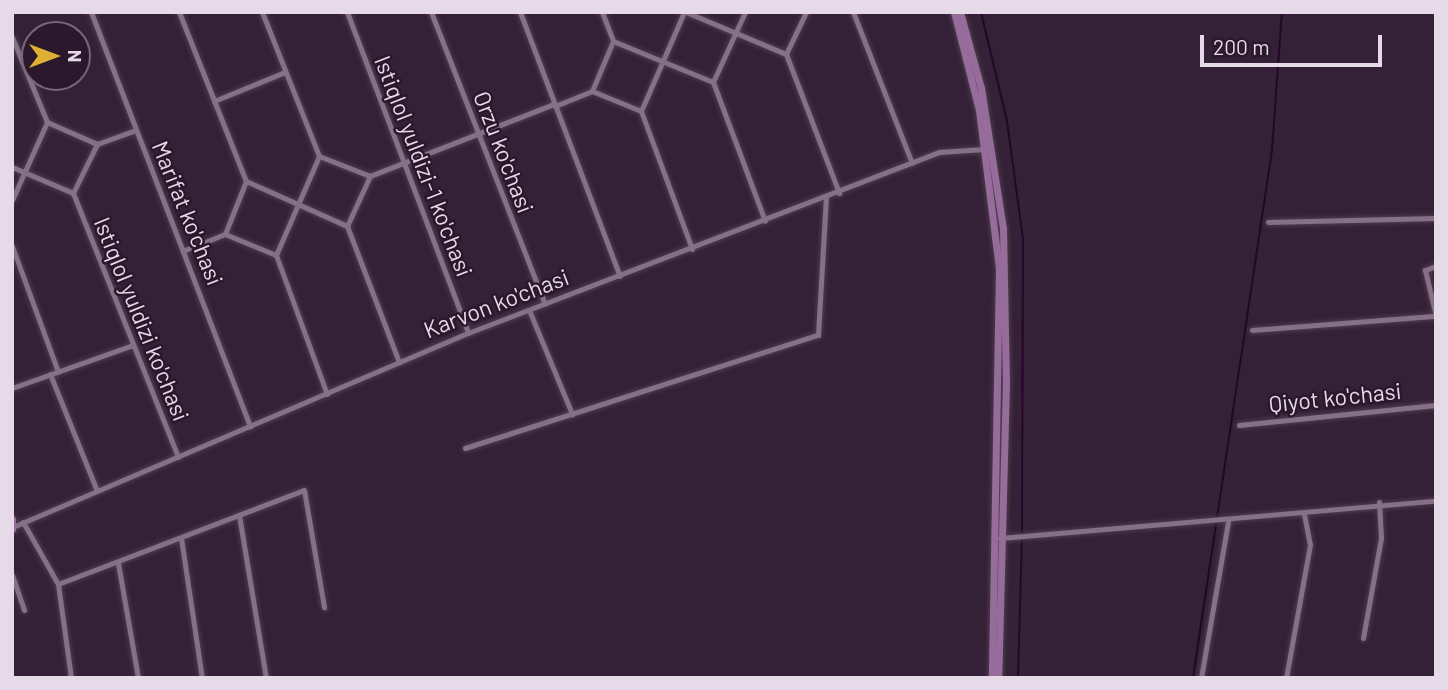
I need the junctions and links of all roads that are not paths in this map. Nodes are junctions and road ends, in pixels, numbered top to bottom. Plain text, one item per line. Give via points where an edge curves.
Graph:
1 (91, 12) edge
2 (179, 12) edge
3 (262, 12) edge
4 (347, 12) edge
5 (431, 12) edge
6 (520, 12) edge
7 (602, 12) edge
8 (685, 12) edge
9 (745, 12) edge
10 (806, 12) edge
11 (853, 12) edge
12 (954, 12) edge
13 (960, 12) edge
14 (736, 34) junction
15 (12, 37) edge
16 (613, 41) junction
17 (786, 54) junction
18 (664, 61) junction
19 (285, 72) junction
20 (713, 82) junction
21 (592, 91) junction
22 (214, 101) junction
23 (554, 105) junction
24 (641, 111) junction
25 (47, 122) junction
26 (136, 130) junction
27 (479, 135) junction
28 (97, 144) junction
29 (989, 149) junction
30 (318, 156) junction
31 (404, 163) junction
32 (912, 163) junction
33 (12, 167) edge
34 (25, 172) junction
35 (370, 176) junction
36 (246, 181) junction
37 (73, 193) junction
38 (839, 193) junction
39 (826, 198) junction
40 (12, 200) edge
41 (296, 203) junction
42 (1436, 218) edge
43 (765, 221) junction
44 (1268, 222) dead end
45 (347, 226) junction
46 (225, 234) junction
47 (12, 246) edge
48 (692, 249) junction
49 (184, 250) junction
50 (276, 255) junction
51 (1436, 266) edge
52 (620, 276) junction
53 (545, 304) junction
54 (529, 310) junction
55 (1436, 316) edge
56 (1252, 330) dead end
57 (468, 333) junction
58 (133, 345) junction
59 (399, 362) junction
60 (58, 372) junction
61 (50, 374) junction
62 (12, 388) edge
63 (327, 394) junction
64 (1436, 405) edge
65 (572, 414) junction
66 (1239, 425) dead end
67 (250, 427) junction
68 (465, 448) dead end
69 (178, 457) junction
70 (97, 491) junction
71 (1436, 501) edge
72 (1379, 502) junction
73 (1304, 513) junction
74 (239, 515) junction
75 (1226, 521) junction
76 (16, 524) edge
77 (181, 538) junction
78 (998, 538) junction
79 (118, 563) junction
80 (12, 575) edge
81 (58, 584) junction
82 (324, 607) dead end
83 (24, 610) dead end
84 (1363, 638) dead end
85 (71, 678) edge
86 (138, 678) edge
87 (202, 678) edge
88 (266, 678) edge
89 (992, 678) edge
90 (998, 678) edge
91 (1201, 678) edge
92 (1286, 678) edge

1 - 26 street, Marifat ko'chasi
2 - 22 street
3 - 19 street
4 - 31 street, Istiqlol yuldizi-1 ko'chasi
5 - 27 street, Orzu ko'chasi
6 - 23 street
7 - 16 street
8 - 14 street
8 - 18 street
9 - 14 street
10 - 17 street
11 - 32 street
12 - 29 main road
13 - 29 main road
14 - 17 street
14 - 20 street
15 - 25 street
16 - 18 street
16 - 21 street
17 - 38 street
18 - 20 street
18 - 24 street
19 - 22 street
19 - 30 street
20 - 43 street
21 - 23 street
21 - 24 street
22 - 36 street
23 - 27 street
23 - 52 street
24 - 48 street
25 - 28 street
25 - 34 street
26 - 28 street
26 - 49 street, Marifat ko'chasi
27 - 31 street
27 - 53 street, Orzu ko'chasi
28 - 37 street
29 - 32 street, Karvon ko'chasi via 939,152
29 - 78 main road via 999,268
30 - 35 street
30 - 41 street
31 - 35 street
31 - 57 street, Istiqlol yuldizi-1 ko'chasi
32 - 38 street, Karvon ko'chasi
33 - 34 street
34 - 37 street
34 - 40 street
35 - 45 street
36 - 41 street
36 - 46 street
37 - 58 street, Istiqlol yuldizi ko'chasi
38 - 39 street, Karvon ko'chasi
39 - 43 street, Karvon ko'chasi
39 - 65 street via 818,335
41 - 45 street
41 - 50 street
42 - 44 street
43 - 48 street, Karvon ko'chasi
45 - 59 street
46 - 49 street
46 - 50 street
47 - 60 street
48 - 52 street, Karvon ko'chasi
49 - 67 street, Marifat ko'chasi
50 - 63 street
51 - 55 street via 1425,270
52 - 53 street, Karvon ko'chasi
53 - 54 street, Karvon ko'chasi
54 - 57 street, Karvon ko'chasi
54 - 65 street
55 - 56 street
57 - 59 street, Karvon ko'chasi
58 - 60 street
58 - 69 street, Istiqlol yuldizi ko'chasi
59 - 63 street, Karvon ko'chasi
60 - 61 street
61 - 62 street
61 - 70 street
63 - 67 street, Karvon ko'chasi
64 - 66 street, Qiyot ko'chasi
65 - 68 street
67 - 69 street, Karvon ko'chasi
69 - 70 street, Karvon ko'chasi
70 - 76 street, Karvon ko'chasi
71 - 72 street
72 - 73 street
72 - 84 street via 1381,538
73 - 75 street
73 - 92 street via 1310,545
74 - 77 street
74 - 82 street via 304,490
74 - 88 street
75 - 78 street
75 - 91 street
76 - 81 street, Karvon ko'chasi
77 - 79 street
77 - 87 street
78 - 89 main road
78 - 90 main road
79 - 81 street
79 - 86 street
80 - 83 street
81 - 85 street, Karvon ko'chasi

